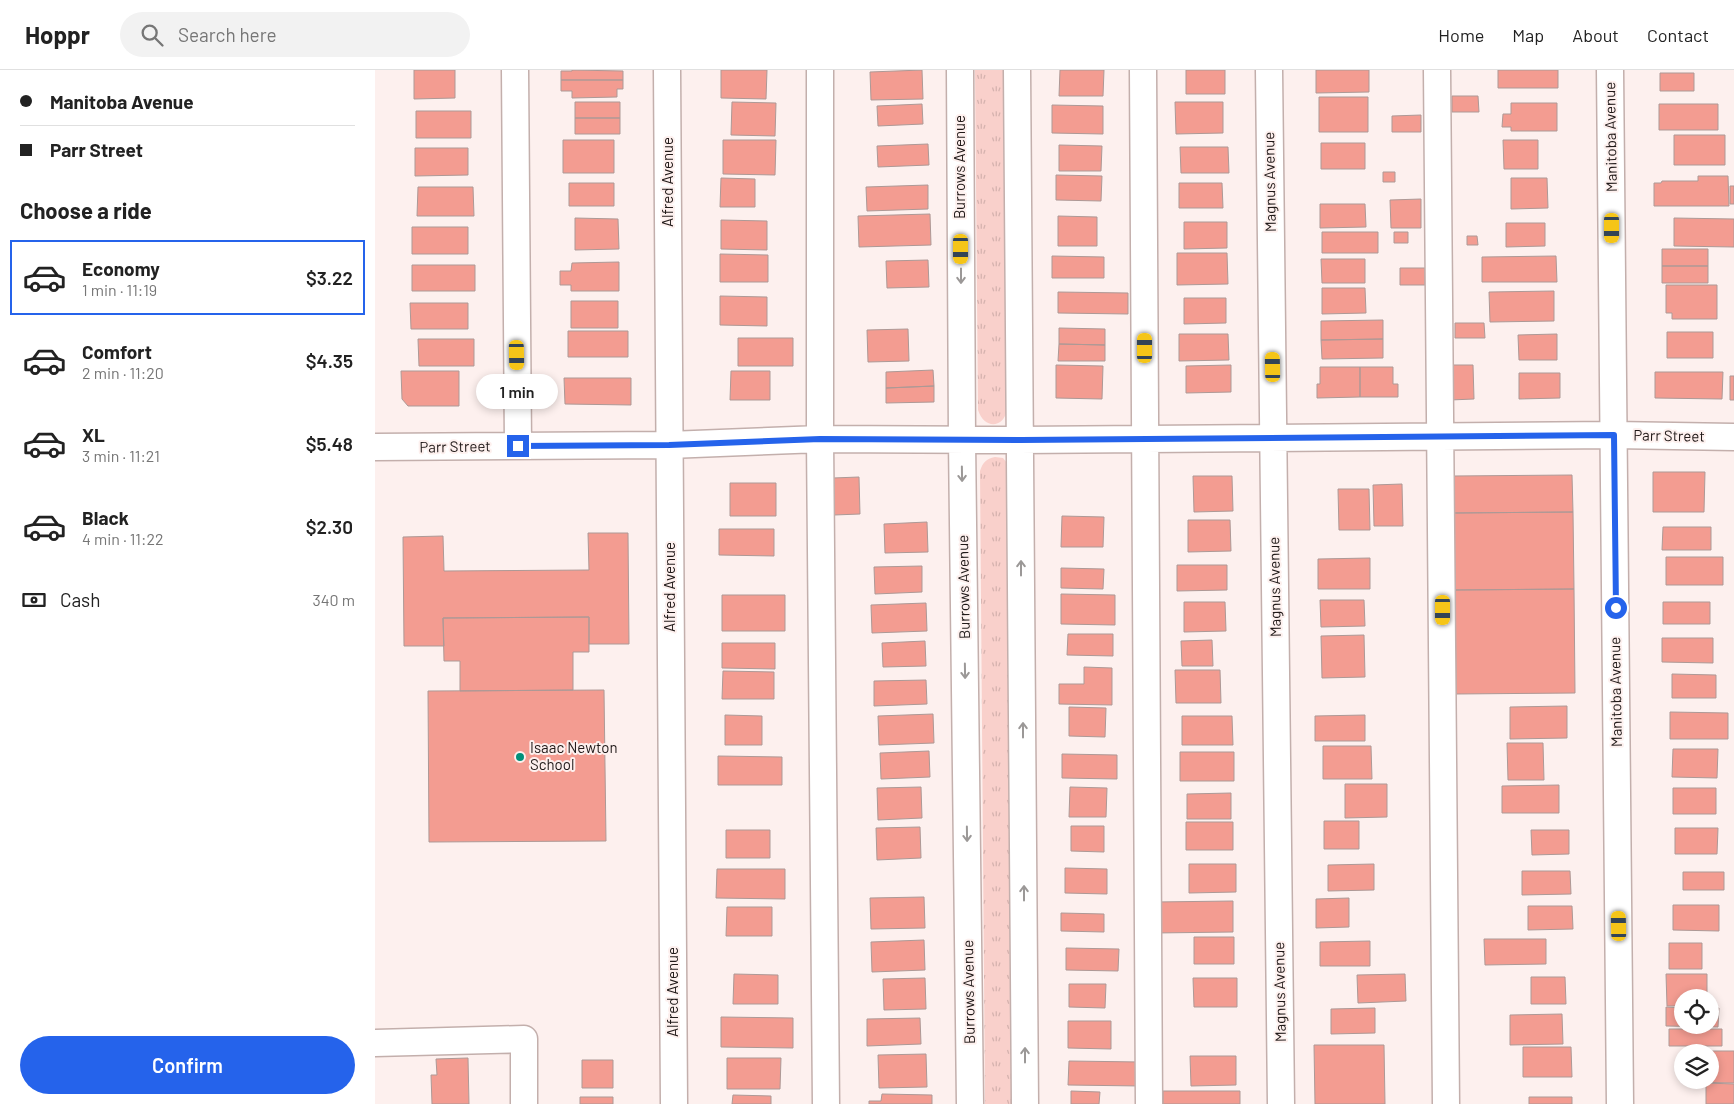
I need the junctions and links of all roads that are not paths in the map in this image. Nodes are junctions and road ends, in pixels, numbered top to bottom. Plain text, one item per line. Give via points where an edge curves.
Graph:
1 (515, 70) edge
2 (667, 70) edge
3 (820, 70) edge
4 (960, 70) edge
5 (1017, 70) edge
6 (1143, 70) edge
7 (1269, 70) edge
8 (1437, 70) edge
9 (1610, 70) edge
10 (1614, 435) junction
11 (1441, 436) junction
12 (1273, 437) junction
13 (1734, 437) edge
14 (1146, 438) junction
15 (820, 439) junction
16 (962, 440) junction
17 (1021, 440) junction
18 (669, 445) junction
19 (518, 446) junction
20 (375, 448) edge
21 (375, 1042) edge
22 (524, 1104) edge
23 (674, 1104) edge
24 (826, 1104) edge
25 (970, 1104) edge
26 (1025, 1104) edge
27 (1149, 1104) edge
28 (1281, 1104) edge
29 (1446, 1104) edge
30 (1620, 1104) edge

1 - 19 street
2 - 18 street, Alfred Avenue
3 - 15 street
4 -> 16 street, Burrows Avenue
5 - 17 street
6 - 14 street
7 - 12 street, Magnus Avenue
8 - 11 street
9 - 10 street, Manitoba Avenue
10 - 11 street, Parr Street
10 - 13 street, Parr Street
10 - 30 street, Manitoba Avenue
11 - 12 street, Parr Street
11 - 29 street
12 - 14 street, Parr Street
12 - 28 street, Magnus Avenue
14 - 17 street, Parr Street
14 - 27 street
15 - 16 street, Parr Street
15 - 18 street, Parr Street
15 - 24 street
16 - 17 street, Parr Street
16 -> 25 street, Burrows Avenue
26 -> 17 street
18 - 19 street, Parr Street
18 - 23 street, Alfred Avenue
19 - 20 street, Parr Street
21 - 22 street via 524,1039

